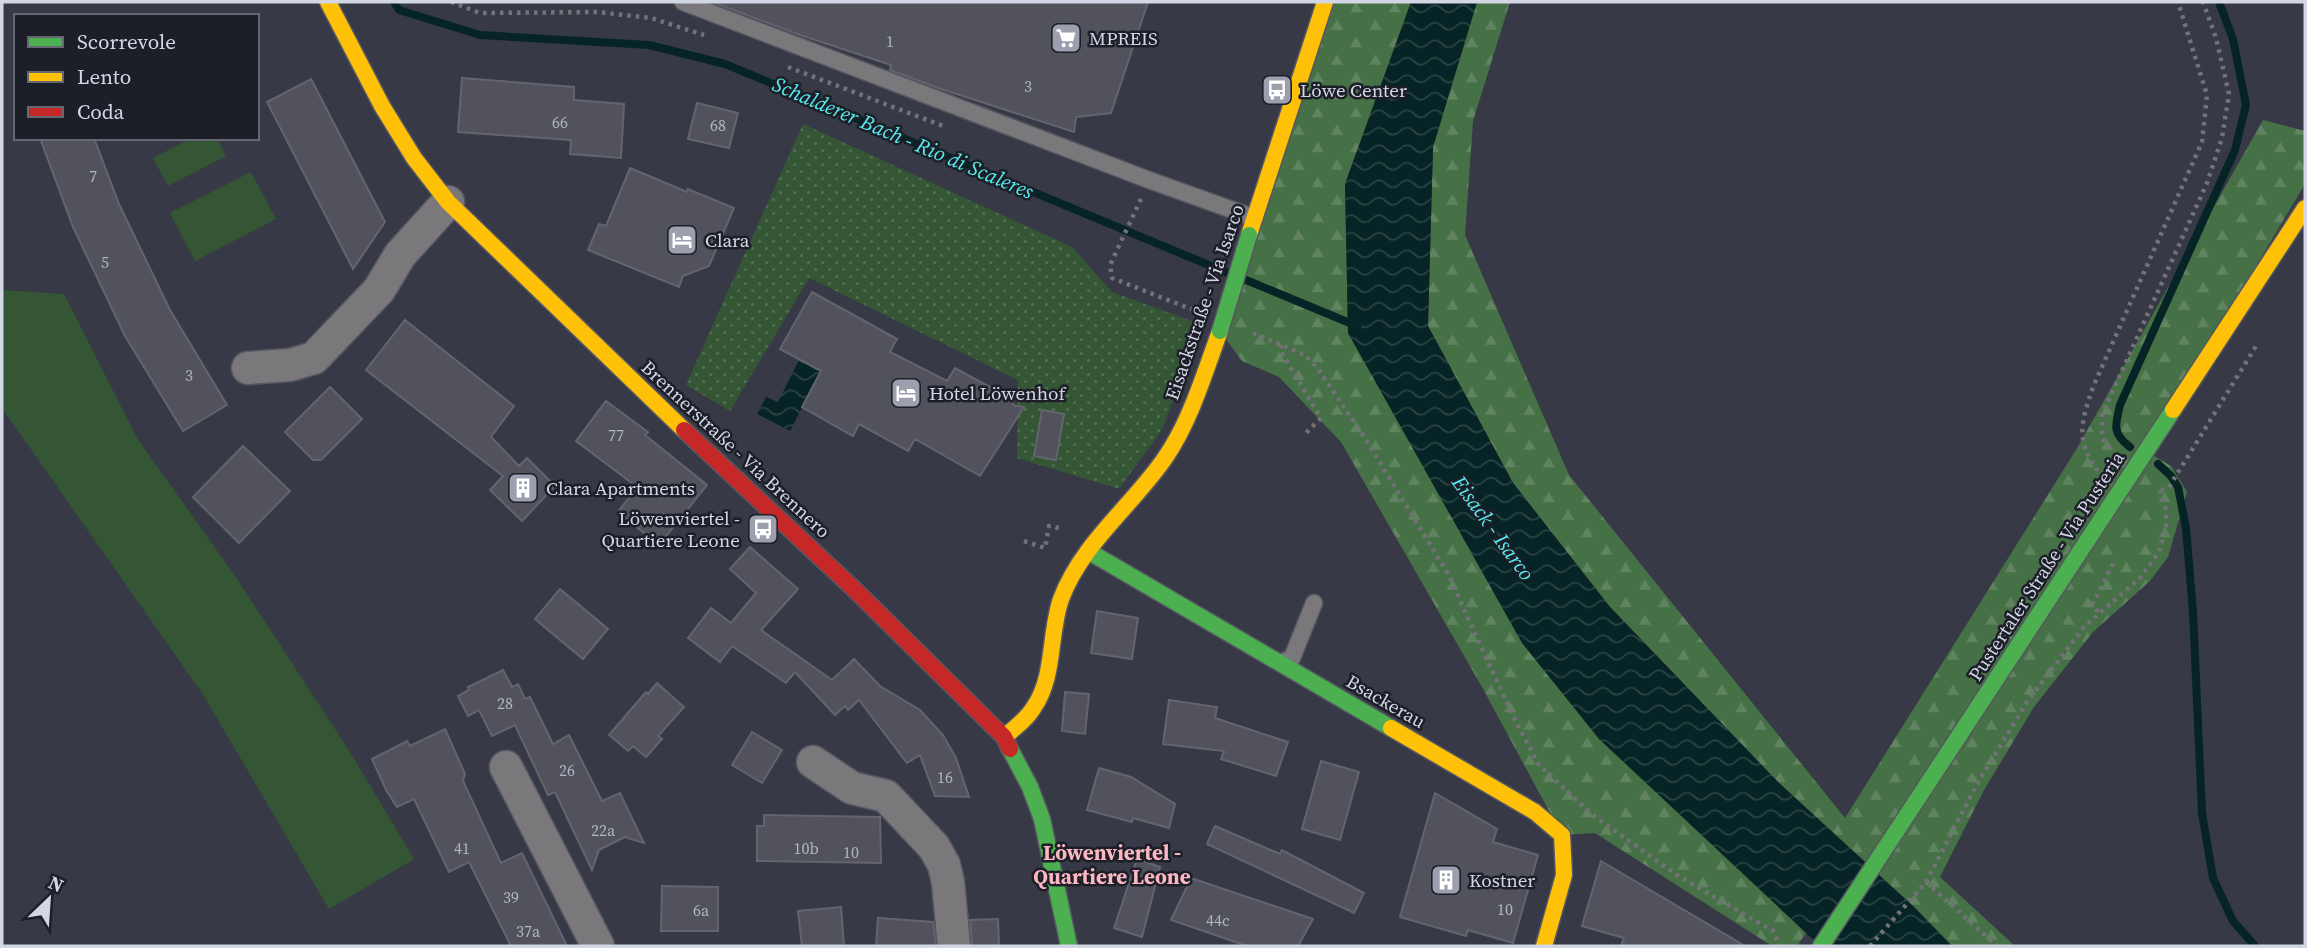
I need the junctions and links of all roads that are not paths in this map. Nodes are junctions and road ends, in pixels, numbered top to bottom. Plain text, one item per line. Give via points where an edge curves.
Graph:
1 (328, 2) edge
2 (682, 2) edge
3 (1325, 2) edge
4 (448, 202) junction
5 (2305, 208) edge
6 (1255, 218) junction
7 (248, 368) dead end
8 (1088, 551) junction
9 (1314, 603) dead end
10 (1279, 663) junction
11 (1004, 737) junction
12 (813, 762) dead end
13 (506, 767) dead end
14 (598, 946) edge
15 (954, 946) edge
16 (1069, 946) edge
17 (1544, 946) edge
18 (1821, 946) edge

1 - 4 main road, Brennerstraße - Via Brennero via 382,106
2 - 6 lane
3 - 6 main road, Eisackstraße - Via Isarco
4 - 7 street via 400,254 379,289 314,358
4 - 11 main road, Brennerstraße - Via Brennero
5 - 18 main road, Pustertaler Straße - Via Pusteria
6 - 8 main road, Eisackstraße - Via Isarco, bridge via 1220,331 1182,430 1148,482
8 - 10 main road, Bsackerau
8 - 11 main road, Eisackstraße - Via Isarco via 1061,597 1036,704
9 - 10 lane via 1292,658
10 - 17 main road, Bsackerau via 1535,812 1562,835 1564,875
11 - 16 main road, Brennerstraße - Via Brennero via 1042,819
12 - 15 street via 852,788 886,796 934,847 948,882
13 - 14 street

